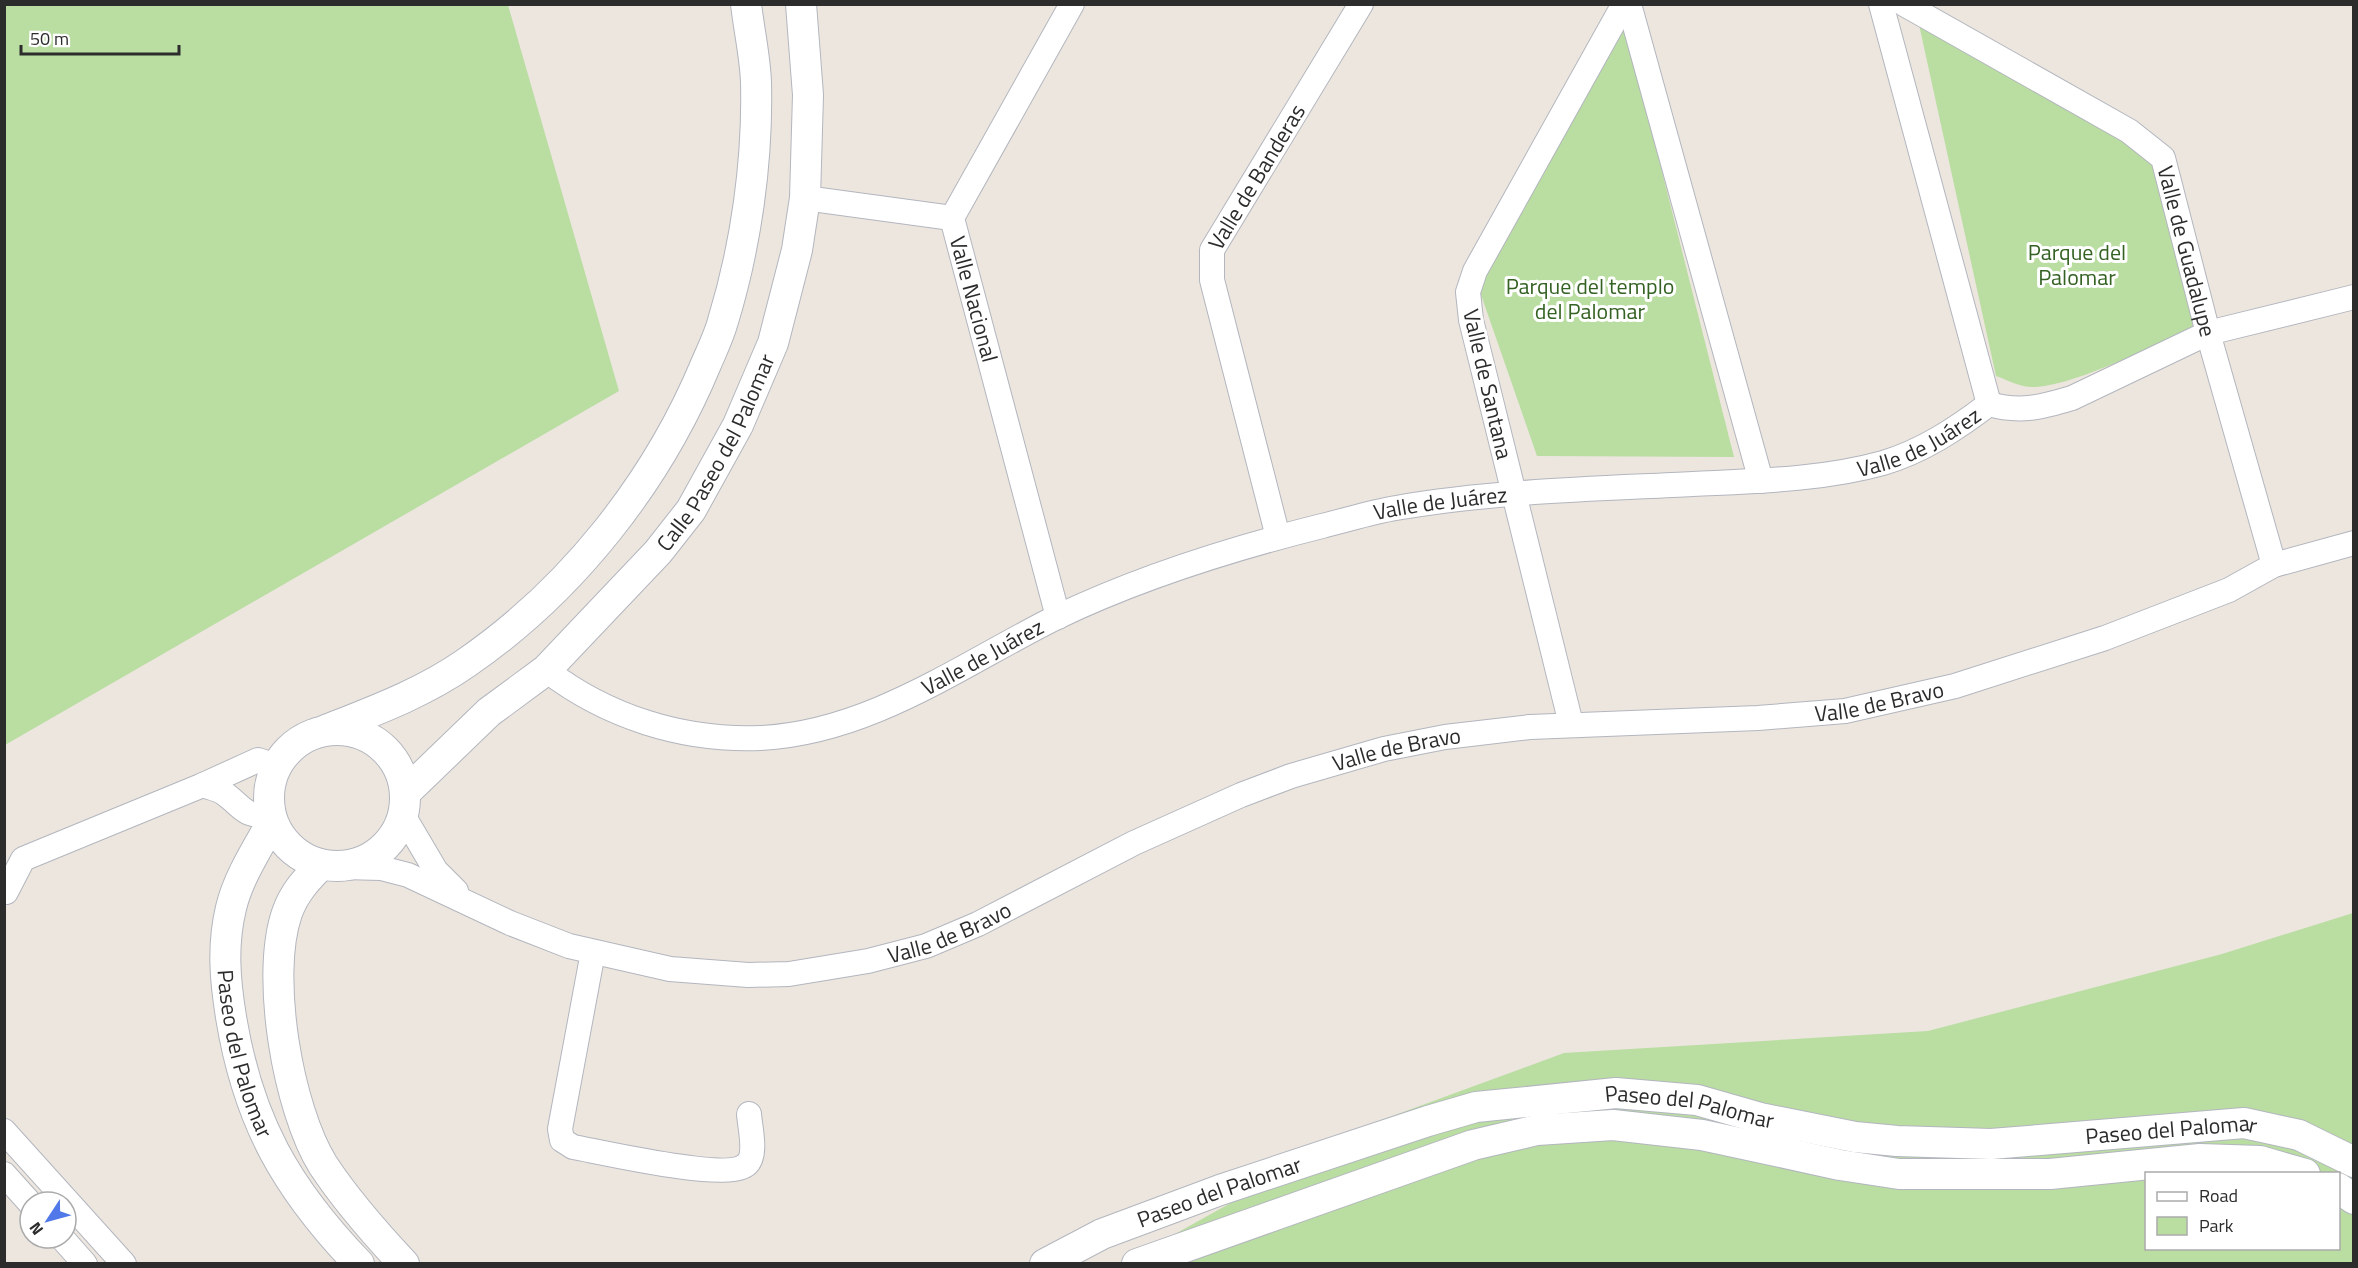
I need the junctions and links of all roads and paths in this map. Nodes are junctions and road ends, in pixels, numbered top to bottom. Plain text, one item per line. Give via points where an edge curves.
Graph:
1 (746, 4) edge
2 (801, 4) edge
3 (1071, 4) edge
4 (1360, 4) edge
5 (1627, 4) edge
6 (1881, 4) edge
7 (1904, 4) edge
8 (805, 198) junction
9 (952, 218) junction
10 (2354, 297) edge
11 (2208, 333) junction
12 (1989, 404) junction
13 (1761, 481) junction
14 (1515, 493) junction
15 (1278, 537) junction
16 (2354, 543) edge
17 (2274, 565) junction
18 (1058, 617) junction
19 (546, 670) junction
20 (1571, 724) junction
21 (326, 730) junction
22 (276, 765) junction
23 (203, 785) junction
24 (404, 804) junction
25 (271, 818) junction
26 (332, 866) junction
27 (6, 892) dead end
28 (466, 901) junction
29 (593, 952) junction
30 (749, 1114) dead end
31 (4, 1131) edge
32 (1757, 1132) junction
33 (2091, 1135) junction
34 (2354, 1162) edge
35 (2096, 1170) junction
36 (2301, 1172) edge
37 (4, 1174) edge
38 (46, 1178) junction
39 (2340, 1189) edge
40 (18, 1190) edge
41 (36, 1190) edge
42 (1220, 1190) junction
43 (2354, 1199) edge
44 (1237, 1228) junction
45 (73, 1250) edge
46 (85, 1263) edge
47 (124, 1263) edge
48 (359, 1263) edge
49 (404, 1263) edge
50 (1045, 1263) edge
51 (1137, 1263) edge

1 - 21 street, Calle Paseo del Palomar via 756,81 751,177 723,322 692,398 644,480 593,549 524,617 465,663 418,691
2 - 8 street, Calle Paseo del Palomar via 808,95
3 - 9 street, Valle Nacional
4 - 15 street, Valle de Banderas via 1212,250 1212,280
5 - 13 street, Valle de Santana
5 - 14 street, Valle de Santana via 1475,271 1467,292
6 - 12 street
7 - 11 street, Valle de Guadalupe via 2129,131 2163,158
8 - 9 street
8 - 19 street, Calle Paseo del Palomar via 797,250 773,343 738,425 691,510 658,552
9 - 18 street, Valle Nacional
10 - 11 street, Valle de Juárez
11 - 12 street, Valle de Juárez via 2072,398 2023,410
11 - 17 street, Valle de Guadalupe
12 - 13 street, Valle de Juárez via 1949,435 1884,462
13 - 14 street, Valle de Juárez
14 - 15 street, Valle de Juárez via 1395,508
14 - 20 street, Valle de Santana
15 - 18 street, Valle de Juárez via 1184,564
16 - 17 street, Valle de Bravo
17 - 20 street, Valle de Bravo via 2229,590 2105,638 1954,686 1845,711
18 - 19 street, Valle de Juárez via 891,704 851,720 760,738 681,733 647,724 601,705
19 - 24 street, Calle Paseo del Palomar via 489,712
20 - 29 street, Valle de Bravo via 1445,737 1291,776 1134,843 978,924 926,946 868,961 789,974 748,975 670,969
21 - 22 street via 303,738
21 - 24 street via 348,731 369,738 387,752 399,771
22 - 23 street via 258,760
22 - 25 street via 270,783
23 - 25 street via 224,792 244,811
23 - 27 street via 23,859
24 - 26 street via 392,840 371,858
24 - 28 street, Valle de Bravo via 436,871
25 - 26 street via 283,841 300,856
25 - 48 street, Paseo del Palomar via 231,905 225,933 225,978 243,1077 284,1172 308,1207
26 - 28 street, Valle de Bravo via 381,868 408,875
26 - 49 street, Paseo del Palomar via 299,887 280,939 279,993 291,1084 305,1128 323,1164 374,1233
28 - 29 street, Valle de Bravo via 510,923
29 - 30 street via 560,1129 562,1140 573,1147 693,1169 733,1170 747,1165 752,1156
31 - 38 street
32 - 33 street, Paseo del Palomar via 1991,1144
32 - 35 street, Paseo del Palomar via 1840,1165 1899,1174 2050,1174
32 - 42 street, Paseo del Palomar via 1697,1100 1616,1093 1476,1107
32 - 44 street, Paseo del Palomar via 1702,1135 1613,1125 1537,1130 1473,1144
33 - 34 street, Paseo del Palomar via 2244,1123 2299,1135
33 - 35 street
35 - 36 street, Paseo del Palomar via 2200,1159 2260,1161
37 - 40 street
38 - 41 street
38 - 47 street
39 - 43 street
42 - 44 street
42 - 50 street, Paseo del Palomar via 1102,1234
44 - 51 street, Paseo del Palomar
45 - 46 street

